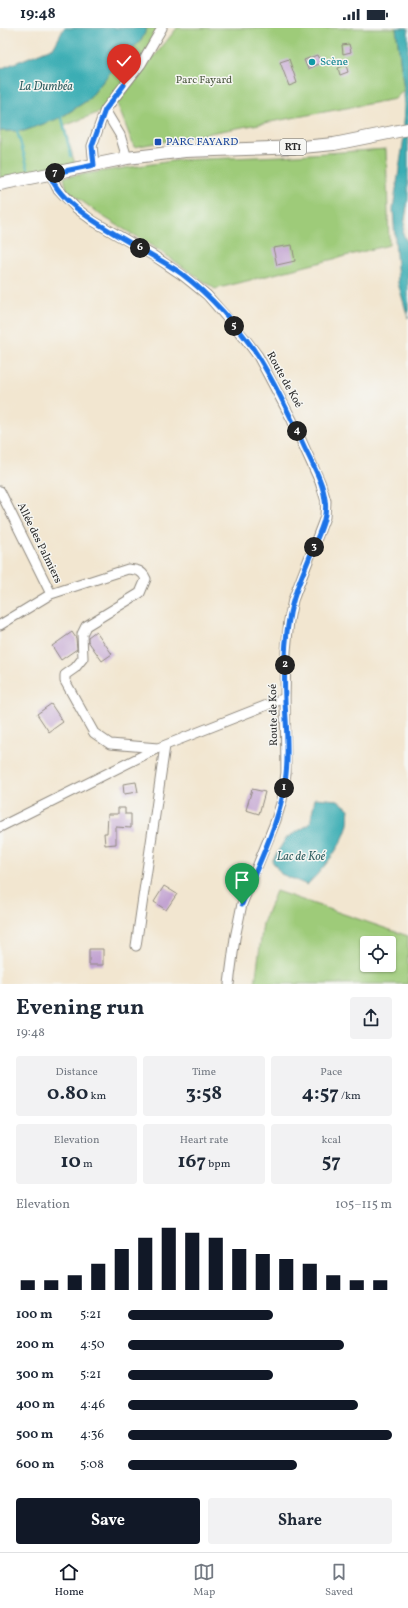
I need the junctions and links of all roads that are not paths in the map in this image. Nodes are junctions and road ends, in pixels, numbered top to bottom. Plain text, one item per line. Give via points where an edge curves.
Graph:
1 (162, 28) edge
2 (105, 110) junction
3 (404, 130) edge
4 (127, 158) junction
5 (94, 165) junction
6 (50, 174) junction
7 (0, 184) edge
8 (0, 491) edge
9 (51, 594) junction
10 (0, 625) edge
11 (285, 698) junction
12 (161, 747) junction
13 (0, 827) edge
14 (136, 946) dead end
15 (229, 984) edge

1 - 2 street via 141,64
2 - 4 street via 120,135
2 - 5 street via 92,146
3 - 4 main road, RT1 via 302,148 185,151
4 - 5 main road, RT1
5 - 6 main road, RT1
6 - 7 main road, RT1
6 - 11 street, Route de Koé via 57,188 93,222 154,256 207,295 258,356 312,463 326,501 325,517 293,600 288,620
8 - 9 street, Allée des Palmiers
9 - 10 street, Allée des Palmiers
9 - 12 street via 128,569 143,573 146,579 140,593 86,626 82,634 83,658 65,675 65,681 94,733 110,744
11 - 12 street
11 - 15 street, Route de Koé via 286,774 282,800 242,904
12 - 13 street
12 - 14 street

